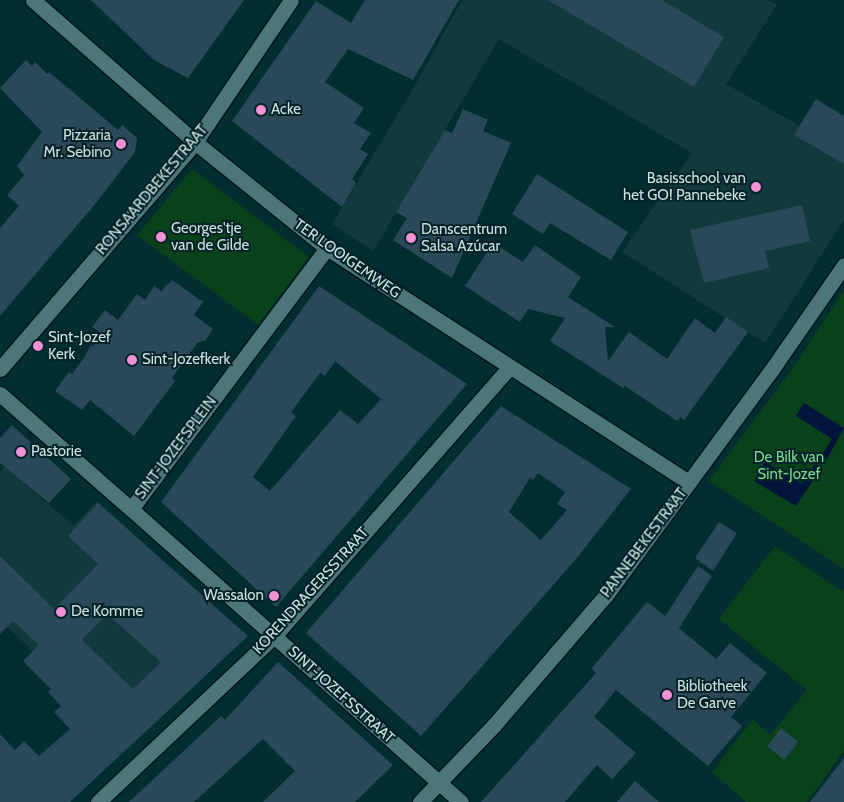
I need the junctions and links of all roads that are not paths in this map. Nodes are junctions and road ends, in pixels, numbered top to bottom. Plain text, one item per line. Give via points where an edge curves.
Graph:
1 (33, 0) edge
2 (291, 0) edge
3 (196, 142) junction
4 (327, 248) junction
5 (844, 265) edge
6 (510, 366) junction
7 (0, 369) edge
8 (0, 394) edge
9 (689, 482) junction
10 (131, 509) junction
11 (275, 635) junction
12 (440, 783) junction
13 (98, 802) edge
14 (420, 802) edge
15 (461, 802) edge

1 - 3 street, TER LOOIGEMWEG
2 - 3 street, RONSAARDBEKESTRAAT
3 - 4 street, TER LOOIGEMWEG
3 - 7 street, RONSAARDBEKESTRAAT
4 - 6 street, TER LOOIGEMWEG
4 - 10 street, SINT-JOZEFSPLEIN
5 - 9 street, PANNEBEKESTRAAT
6 - 9 street, TER LOOIGEMWEG
6 - 11 street, KORENDRAGERSSTRAAT
8 - 10 street, SINT-JOZEFSPLEIN
9 - 12 street, PANNEBEKESTRAAT via 606,595
10 - 11 street, SINT-JOZEFSSTRAAT
11 - 12 street, SINT-JOZEFSSTRAAT
11 - 13 street, KORENDRAGERSSTRAAT
12 - 14 street, PANNEBEKESTRAAT
12 - 15 street, SINT-JOZEFSSTRAAT

